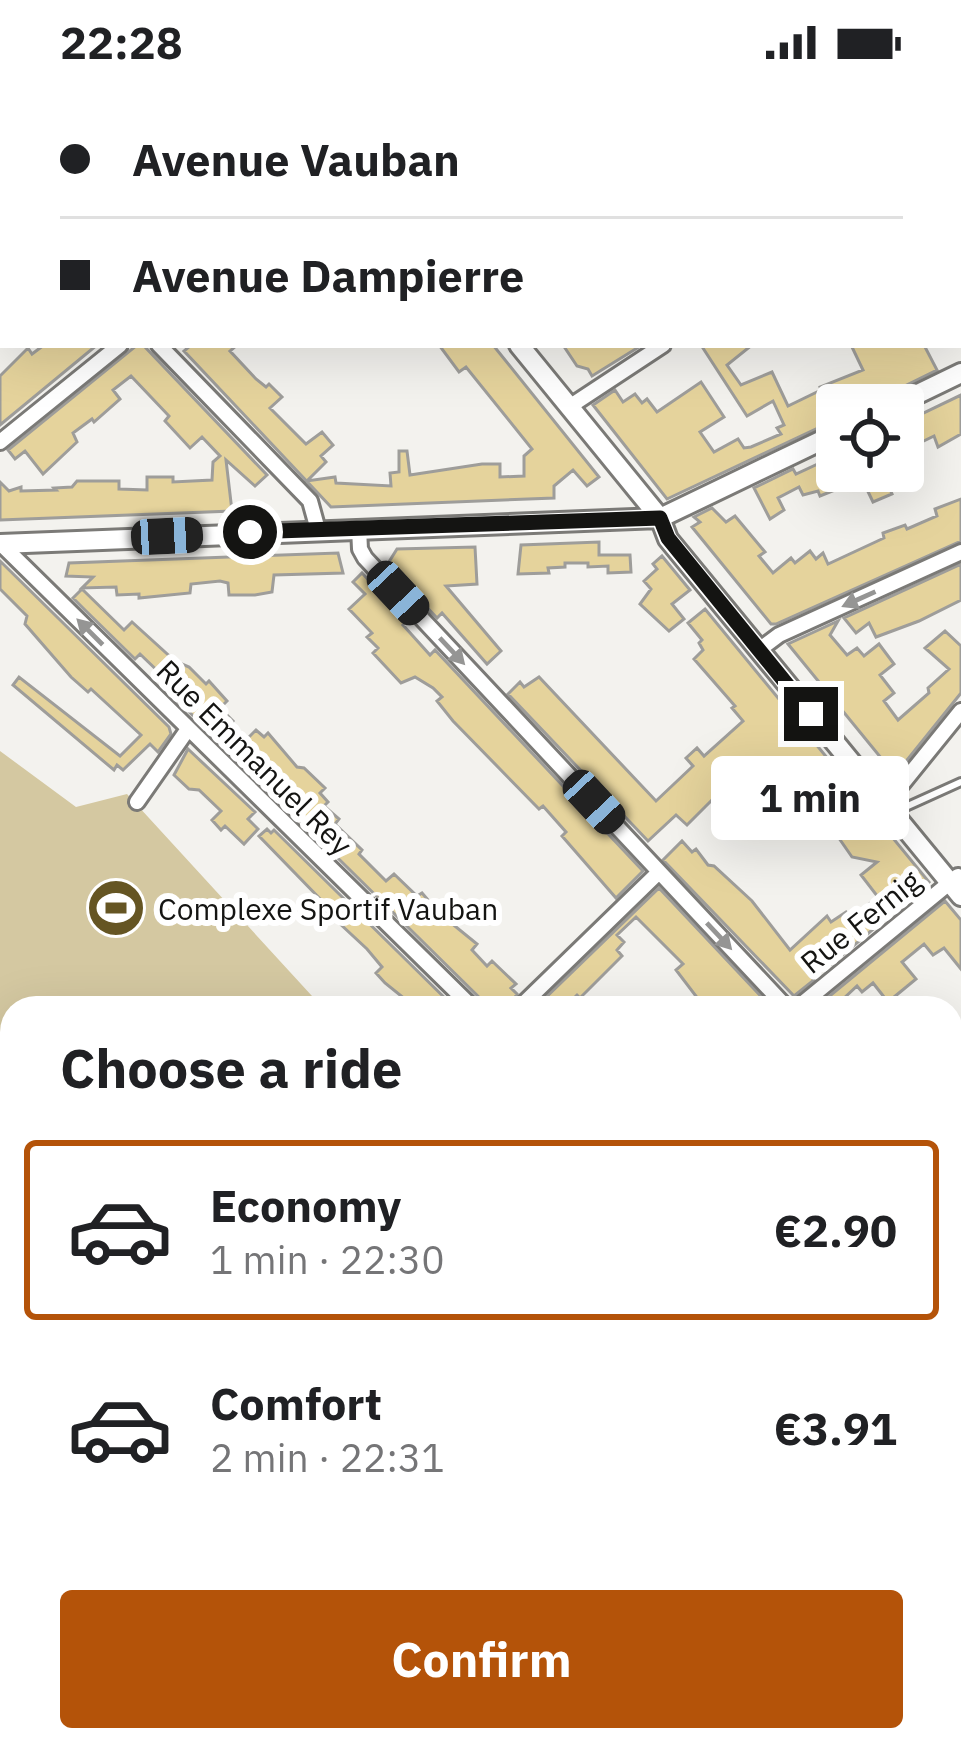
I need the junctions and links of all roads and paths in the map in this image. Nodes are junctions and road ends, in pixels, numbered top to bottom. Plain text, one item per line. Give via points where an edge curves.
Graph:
1 (116, 348) edge
2 (162, 348) edge
3 (521, 348) edge
4 (658, 348) edge
5 (961, 373) edge
6 (924, 391) edge
7 (569, 407) junction
8 (0, 442) edge
9 (816, 443) edge
10 (660, 518) junction
11 (359, 528) junction
12 (318, 530) junction
13 (0, 544) edge
14 (961, 552) edge
15 (763, 647) junction
16 (961, 711) edge
17 (188, 729) junction
18 (961, 782) edge
19 (137, 802) dead end
20 (892, 804) junction
21 (659, 872) junction
22 (957, 884) edge
23 (461, 996) edge
24 (531, 996) edge
25 (776, 996) edge
26 (812, 996) edge

1 - 8 street
2 - 12 street via 310,502
3 - 7 street
4 - 7 street
5 - 6 street
7 - 10 street
9 - 10 street
10 - 11 street
10 - 15 street
11 - 12 street
11 -> 21 street via 365,558
12 - 13 street
17 -> 13 street, Rue Emmanuel Rey
14 -> 15 street
15 - 20 street
16 - 20 street
17 - 19 street
17 - 23 street, Rue Emmanuel Rey
18 - 20 lane
20 - 22 street
21 - 24 street
21 -> 25 street
22 - 26 street, Rue Fernig

